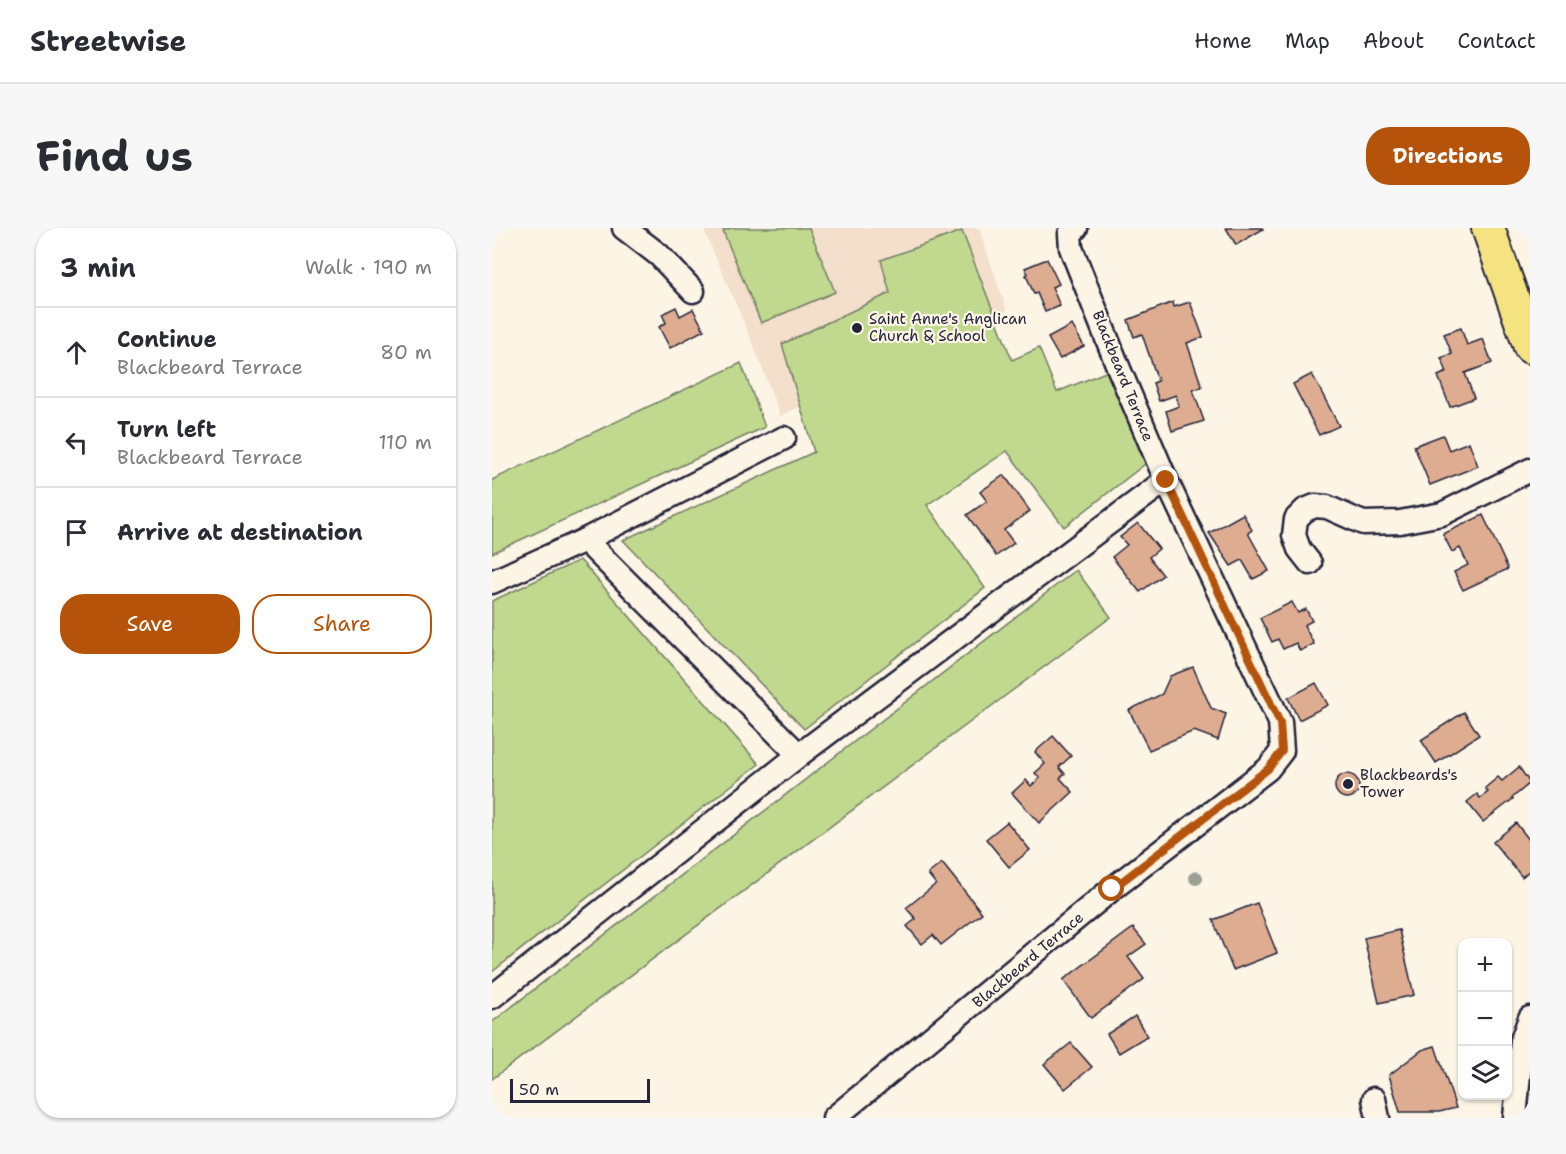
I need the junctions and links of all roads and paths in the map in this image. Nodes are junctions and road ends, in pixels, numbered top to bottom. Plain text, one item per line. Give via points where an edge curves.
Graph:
1 (624, 228) edge
2 (1076, 228) edge
3 (1495, 230) edge
4 (693, 291) dead end
5 (1530, 347) edge
6 (784, 438) dead end
7 (1530, 470) edge
8 (1166, 480) junction
9 (585, 540) junction
10 (1310, 563) dead end
11 (492, 582) edge
12 (799, 755) junction
13 (492, 997) edge
14 (1530, 1018) edge
15 (834, 1118) edge
16 (1515, 1118) edge

1 - 4 street via 659,255
2 - 8 street, Blackbeard Terrace via 1070,234 1071,248
3 - 5 highway
6 - 9 street
7 - 10 street via 1442,514 1400,522 1363,523 1327,507 1305,510 1296,519 1294,536
8 - 12 street
8 - 15 street, Blackbeard Terrace via 1280,723 1282,751 1268,769 1112,889
9 - 11 street
9 - 12 street
12 - 13 street
14 - 16 street via 1522,1040

